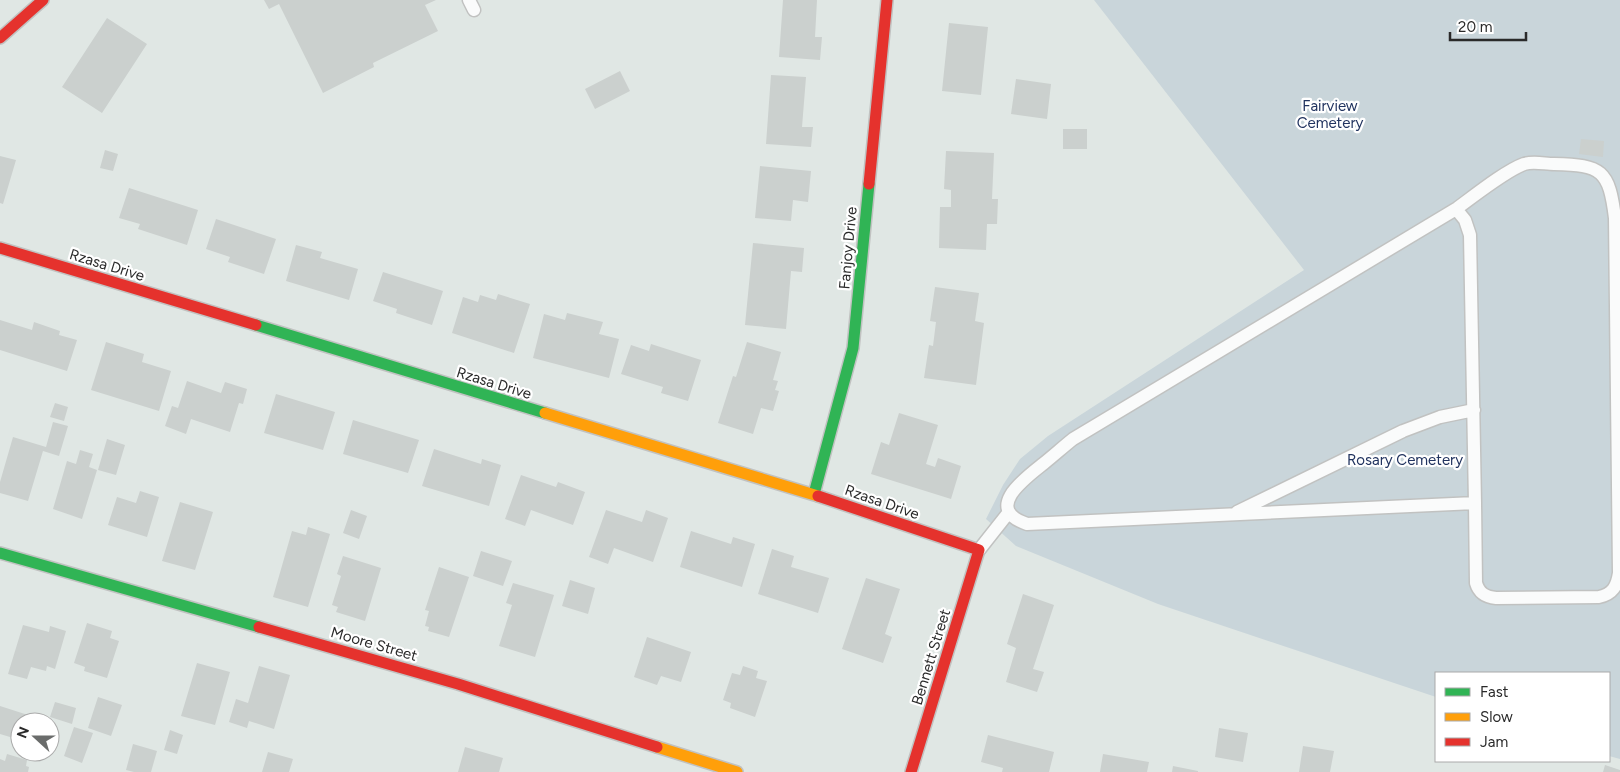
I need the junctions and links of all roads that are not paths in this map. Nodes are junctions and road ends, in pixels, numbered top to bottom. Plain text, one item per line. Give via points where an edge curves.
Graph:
1 (43, 0) edge
2 (887, 0) edge
3 (0, 38) edge
4 (1456, 208) junction
5 (0, 248) edge
6 (1474, 410) junction
7 (814, 494) junction
8 (1475, 503) junction
9 (1009, 512) junction
10 (1232, 514) junction
11 (979, 550) junction
12 (0, 554) edge
13 (737, 772) edge
14 (912, 772) edge

1 - 3 street
2 - 7 street, Fanjoy Drive via 854,348
4 - 6 lane via 1470,235
4 - 8 lane via 1526,163 1590,167 1607,181 1615,218 1619,573 1614,590 1599,597 1489,598 1483,595 1476,583
4 - 9 lane via 1073,439 1018,484 1008,500
5 - 7 street, Rzasa Drive
6 - 8 lane
6 - 10 lane via 1440,417 1402,431
7 - 11 street, Rzasa Drive
8 - 10 lane
9 - 10 lane via 1027,524
9 - 11 lane
11 - 14 street, Bennett Street
12 - 13 street, Moore Street via 458,684

